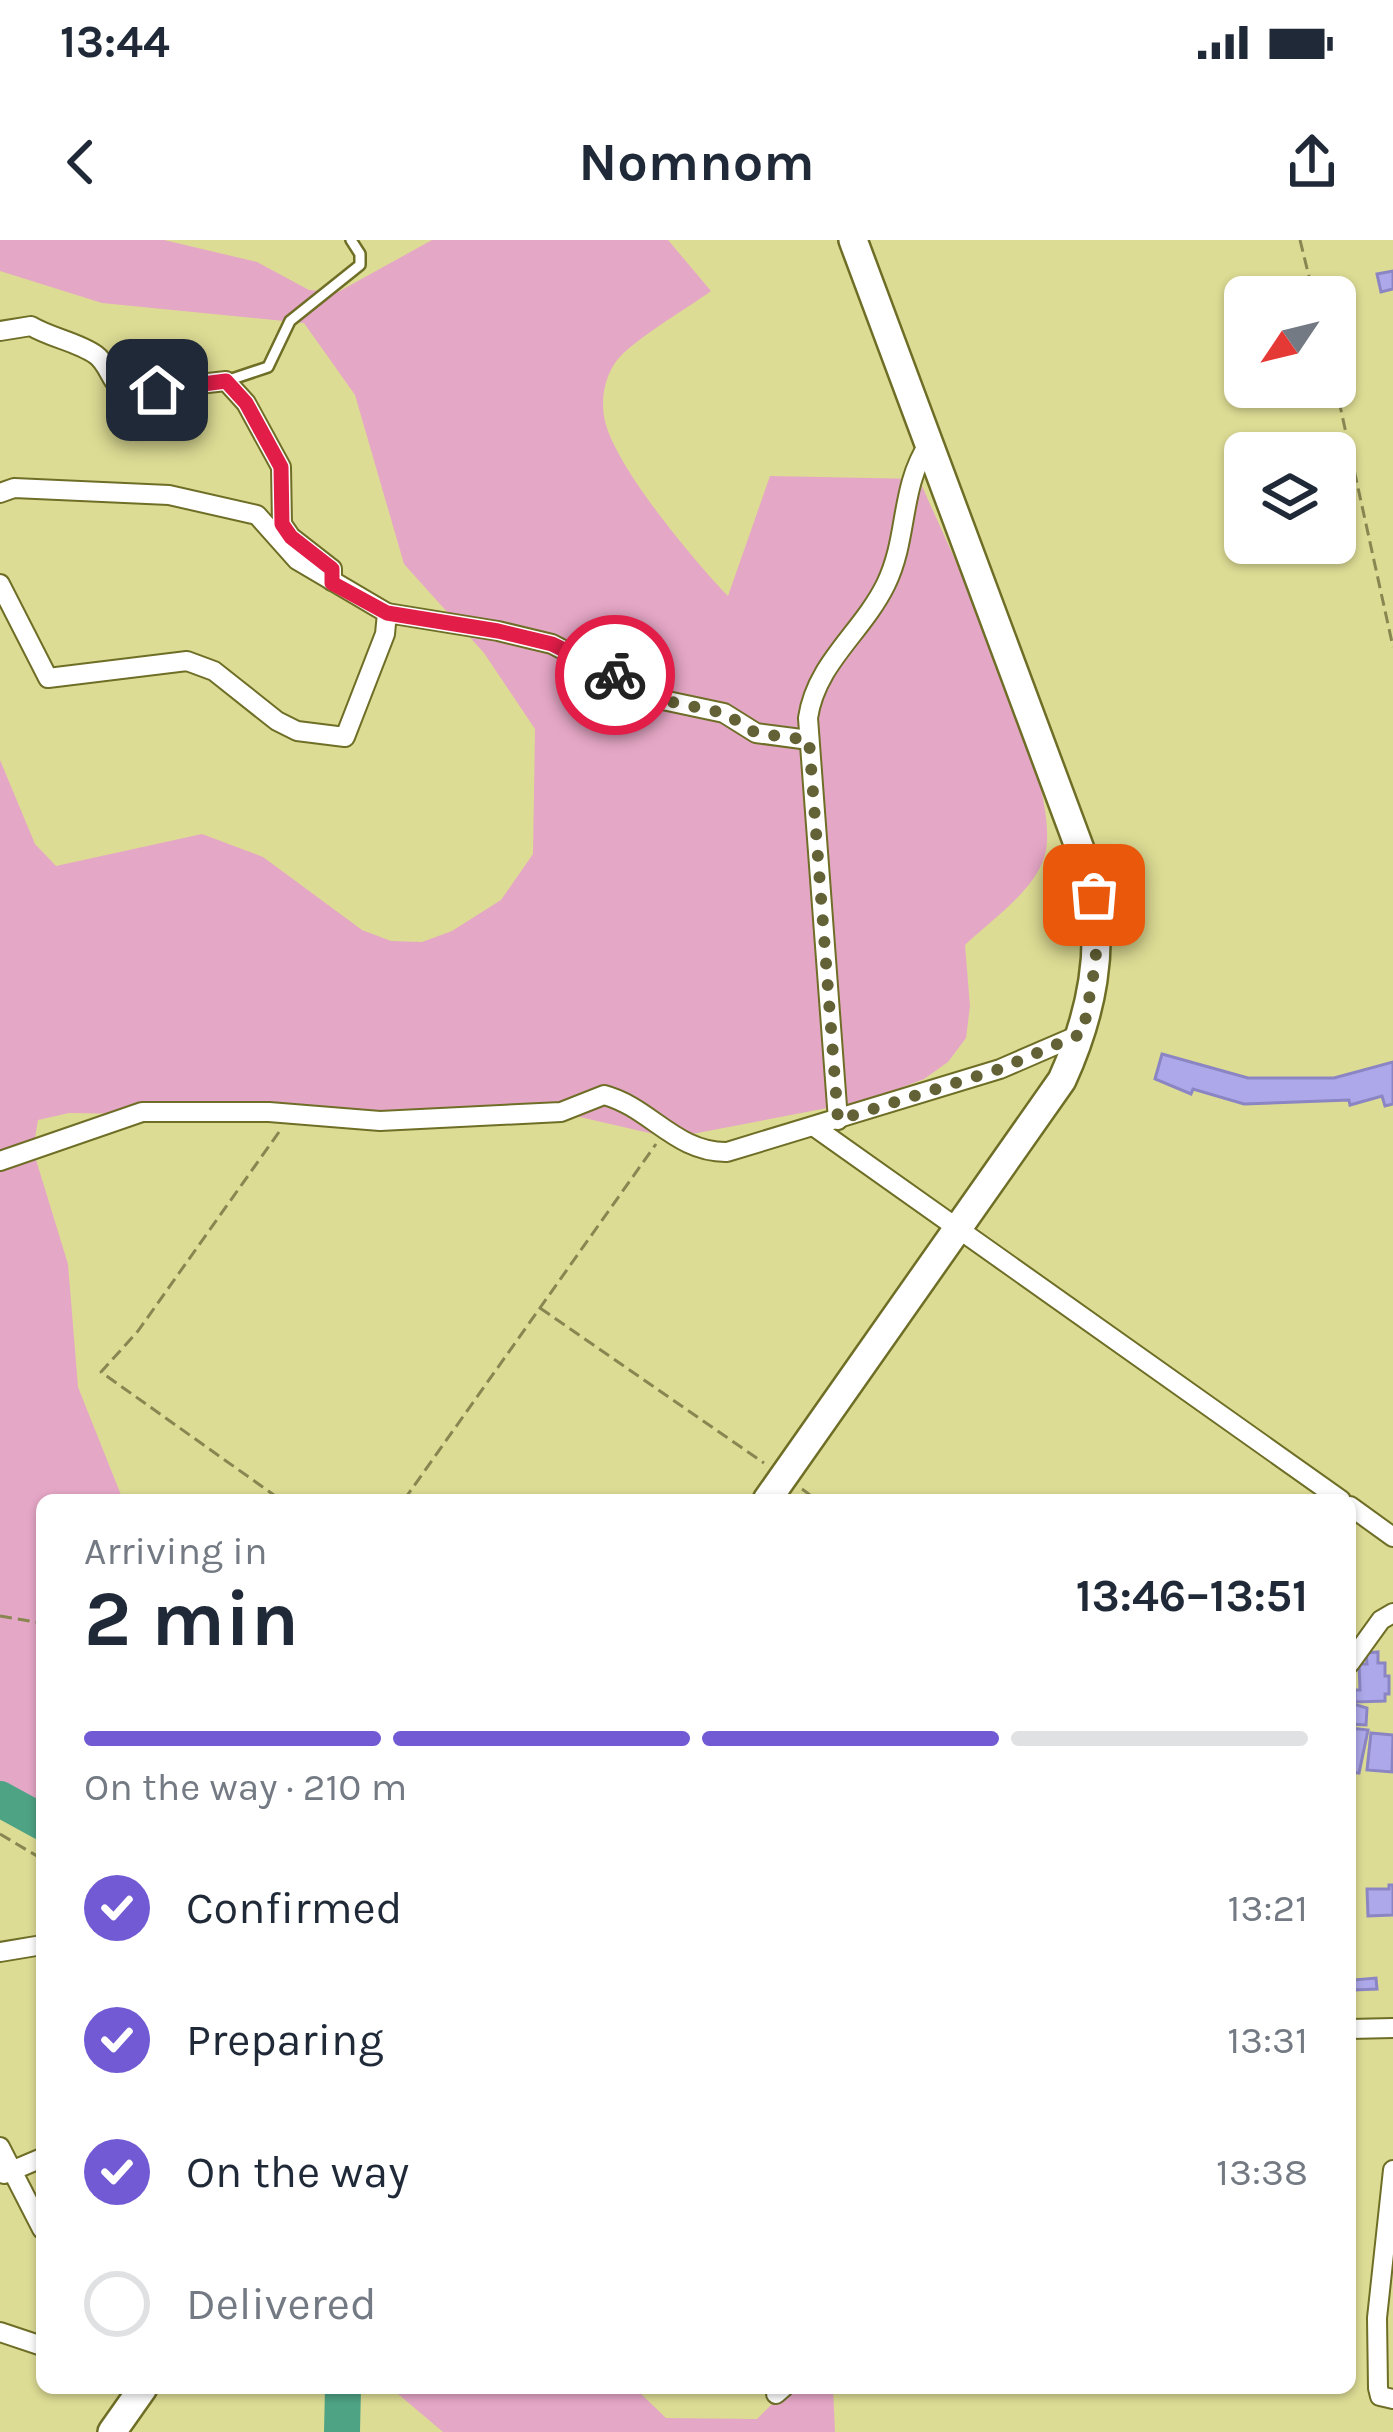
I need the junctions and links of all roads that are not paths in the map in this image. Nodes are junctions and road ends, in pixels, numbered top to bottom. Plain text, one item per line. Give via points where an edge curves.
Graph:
1 (351, 240) edge
2 (854, 240) edge
3 (0, 332) edge
4 (226, 381) junction
5 (929, 443) junction
6 (0, 493) edge
7 (332, 583) junction
8 (0, 584) edge
9 (387, 613) junction
10 (809, 740) junction
11 (1083, 1033) junction
12 (838, 1120) junction
13 (816, 1127) junction
14 (0, 1161) edge
15 (959, 1229) junction
16 (771, 1494) edge
17 (1333, 1494) edge
18 (1356, 1510) edge
19 (1393, 1537) edge
20 (1393, 1613) edge
21 (1356, 1655) edge
22 (36, 1946) edge
23 (0, 1952) edge
24 (1393, 2028) edge
25 (1356, 2029) edge
26 (0, 2147) edge
27 (36, 2161) edge
28 (1393, 2170) edge
29 (6, 2174) edge
30 (36, 2220) edge
31 (0, 2332) edge
32 (36, 2344) edge
33 (139, 2394) edge
34 (1393, 2399) edge
35 (112, 2432) edge

1 - 4 lane via 360,265 290,321 268,367
2 - 5 street
3 - 4 street via 31,326 98,355 127,392
4 - 7 street via 281,467 282,524 332,569
5 - 10 street via 908,482 900,546 885,586 814,685
5 - 11 street via 1090,876 1096,960
6 - 7 street via 169,495 257,515 297,560
7 - 9 street
8 - 9 street via 48,678 187,661 214,671 277,722 345,736
9 - 10 street via 552,644 658,699 724,713 756,733
10 - 12 street
11 - 12 street via 1000,1069
11 - 15 street via 1062,1080
12 - 13 street
13 - 14 street via 727,1152 698,1150 604,1095 561,1112 380,1121 142,1112
13 - 15 street
15 - 16 street
15 - 17 street
18 - 19 street
20 - 21 street
22 - 23 street
24 - 25 street
26 - 29 street
27 - 29 street
28 - 34 street via 1377,2318 1378,2388
29 - 30 street
31 - 32 street
33 - 35 street

